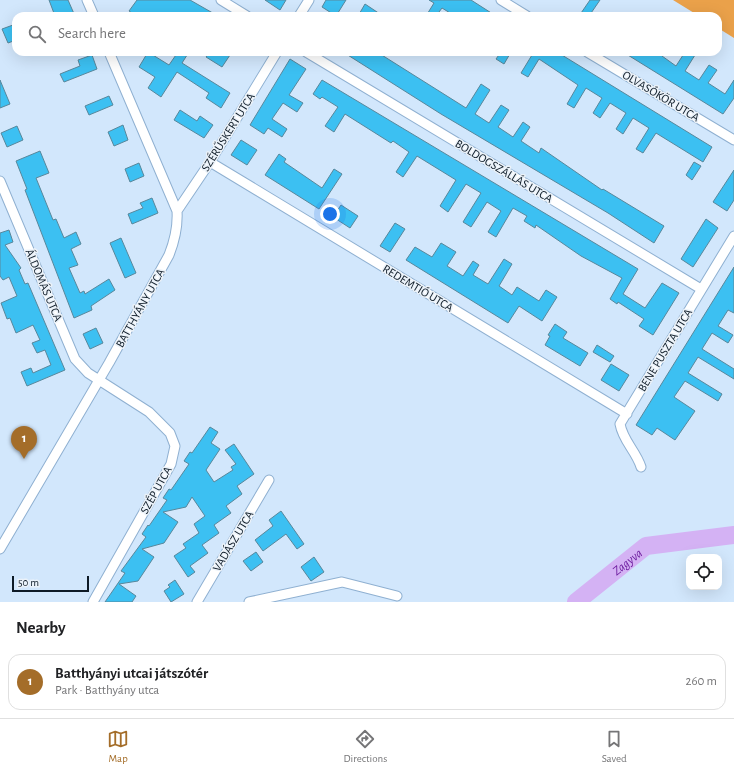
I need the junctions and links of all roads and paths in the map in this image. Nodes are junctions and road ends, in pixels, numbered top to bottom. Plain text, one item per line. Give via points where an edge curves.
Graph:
1 (87, 0) edge
2 (221, 0) edge
3 (309, 0) edge
4 (501, 0) edge
5 (92, 12) edge
6 (240, 12) edge
7 (302, 12) edge
8 (520, 12) edge
9 (111, 56) edge
10 (275, 56) edge
11 (313, 56) edge
12 (594, 56) edge
13 (734, 140) edge
14 (210, 162) junction
15 (0, 181) edge
16 (177, 211) junction
17 (734, 236) edge
18 (701, 289) junction
19 (99, 379) junction
20 (627, 414) junction
21 (641, 466) dead end
22 (269, 480) dead end
23 (0, 549) edge
24 (397, 596) dead end
25 (93, 602) edge
26 (197, 602) edge
27 (249, 602) edge

1 - 5 street
2 - 6 street
3 - 7 street
4 - 8 street
9 - 16 street, BATTHYÁNY UTCA
10 - 14 street, SZÉRŰSKERT UTCA
11 - 18 street, BOLDOGSZÁLLÁS UTCA
12 - 13 street, OLVASÓKÖR UTCA
14 - 16 street, SZÉRŰSKERT UTCA
14 - 20 street, REDEMTIÓ UTCA
15 - 19 street, ÁLDOMÁS UTCA via 75,359
16 - 19 street, BATTHYÁNY UTCA via 176,239 169,255
17 - 18 street, BENE PUSZTA UTCA
18 - 20 street, BENE PUSZTA UTCA
19 - 23 street, BATTHYÁNY UTCA
19 - 25 street, SZÉP UTCA via 150,412 170,433 176,446 171,464
20 - 21 street, BENE PUSZTA UTCA via 620,424 622,436 638,456
22 - 26 street, VADÁSZ UTCA
24 - 27 street via 342,582

